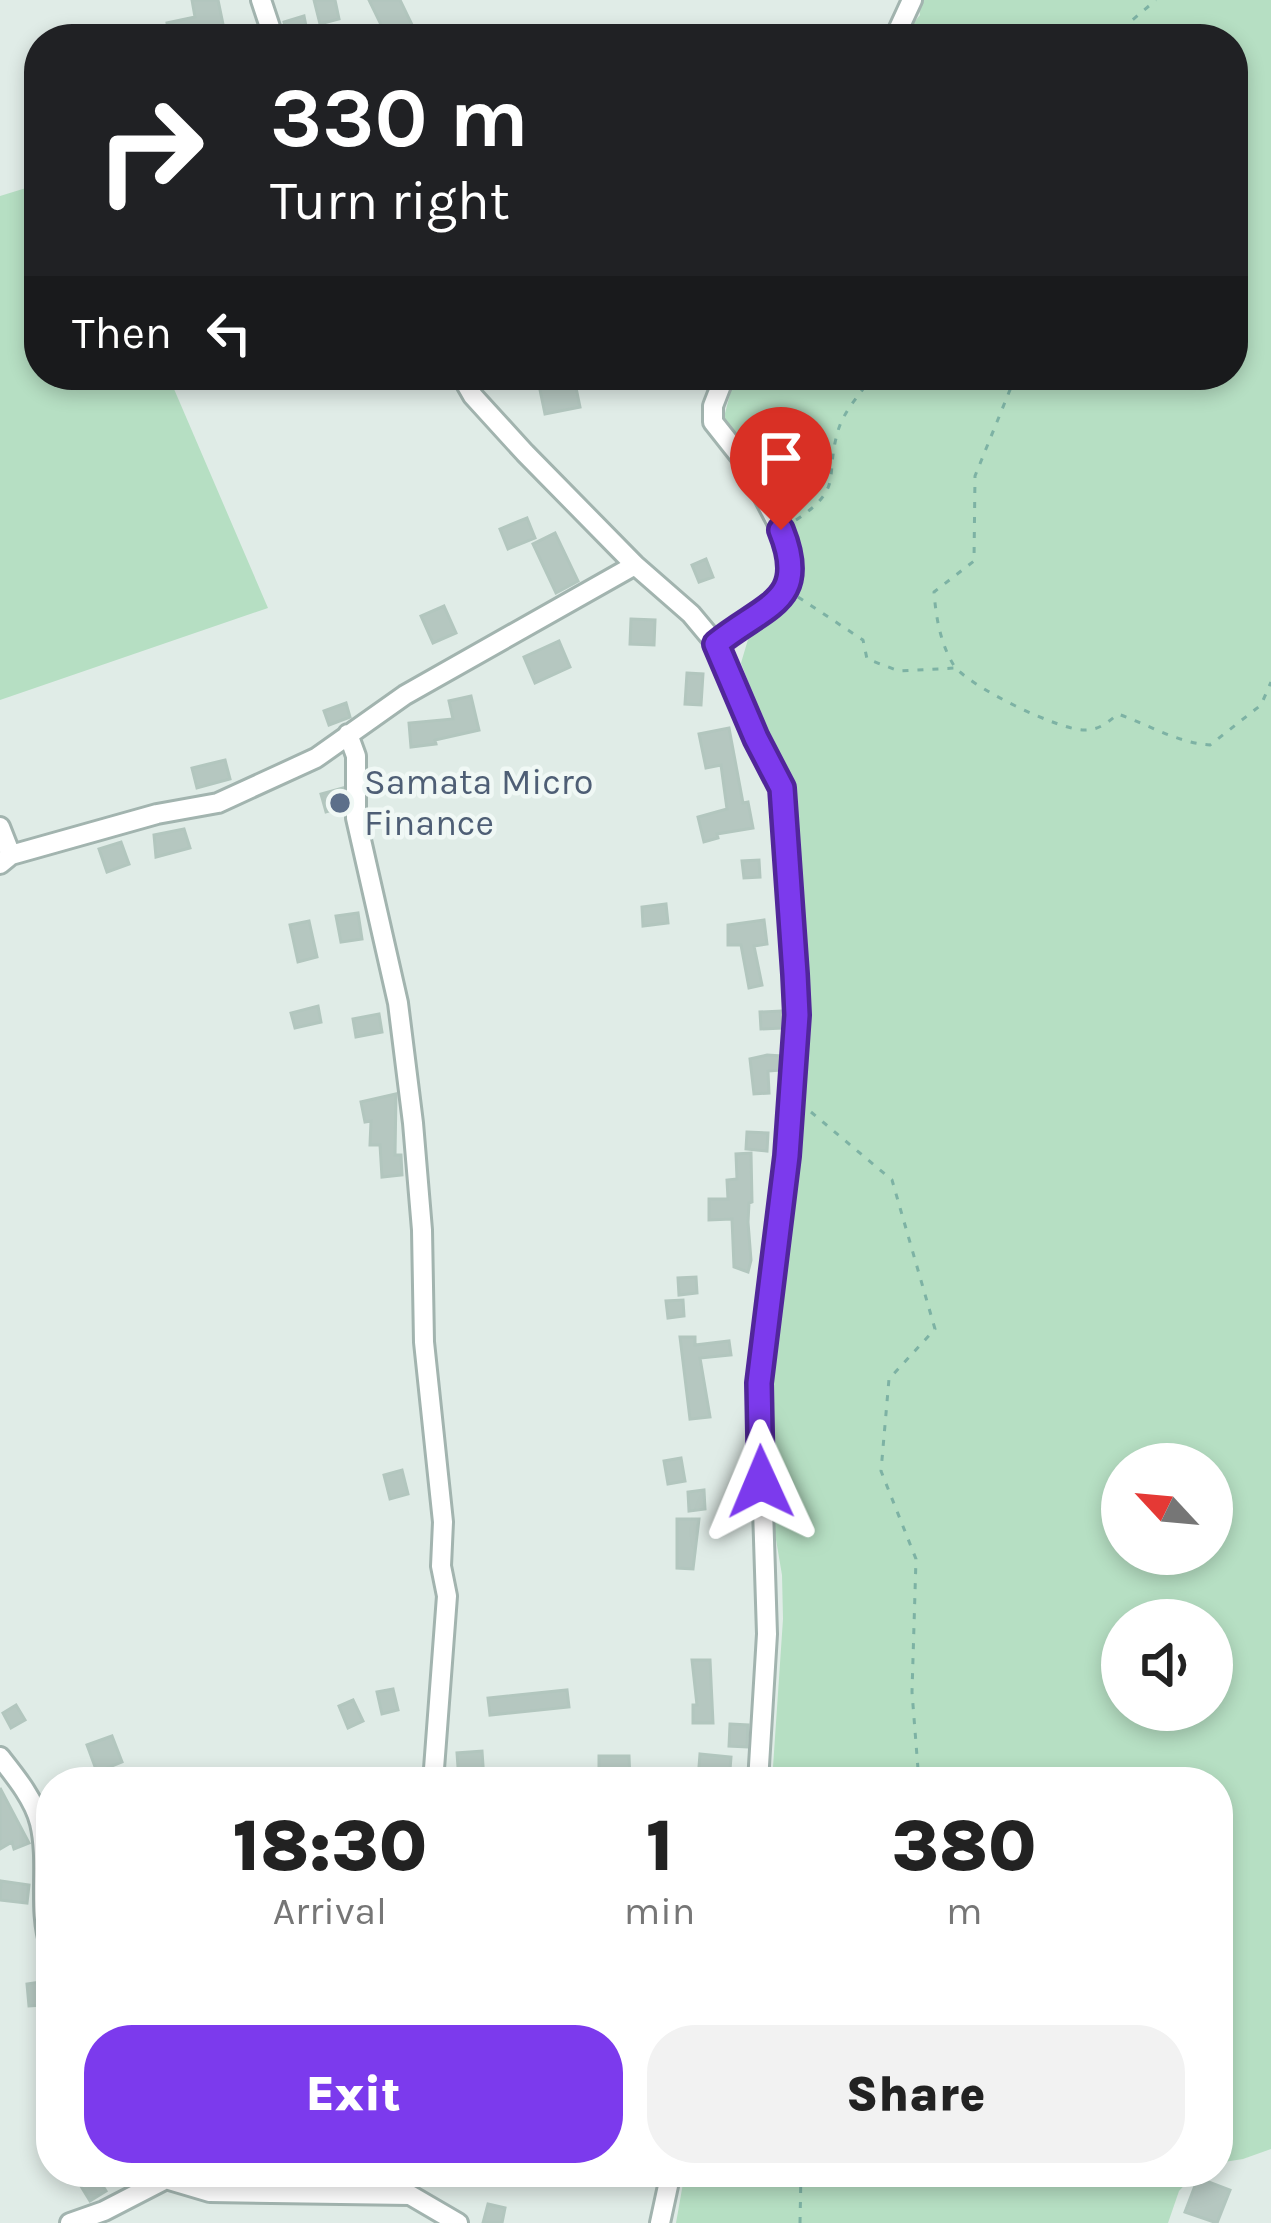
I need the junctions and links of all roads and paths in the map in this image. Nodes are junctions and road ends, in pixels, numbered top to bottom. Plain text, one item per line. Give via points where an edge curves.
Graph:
1 (1156, 0) edge
2 (1128, 24) edge
3 (470, 390) edge
4 (719, 390) edge
5 (864, 390) edge
6 (1010, 390) edge
7 (781, 530) junction
8 (635, 565) junction
9 (785, 591) junction
10 (716, 644) junction
11 (955, 668) junction
12 (1271, 682) edge
13 (348, 734) junction
14 (0, 827) edge
15 (5, 860) edge
16 (791, 1096) junction
17 (0, 1757) edge
18 (434, 1767) edge
19 (759, 1767) edge
20 (918, 1767) edge
21 (36, 1814) edge
22 (146, 2187) edge
23 (197, 2187) edge
24 (668, 2187) edge
25 (801, 2187) edge
26 (70, 2223) edge
27 (458, 2223) edge
28 (660, 2223) edge
29 (800, 2223) edge

1 - 2 path
3 - 8 street
4 - 7 street via 713,422
5 - 7 path via 838,428 823,502
6 - 11 path via 975,476 974,561 934,592
7 - 9 street via 793,577
8 - 10 street
8 - 13 street
9 - 10 street
9 - 11 path via 863,640 868,658 898,671
10 - 16 street via 782,788 797,1015
11 - 12 path via 1005,700 1081,731 1118,714 1210,746 1261,706
13 - 15 street via 316,758 218,803
13 - 18 street via 356,818 398,1003 422,1230 447,1596
14 - 15 street
16 - 19 street via 759,1383 766,1634
16 - 20 path via 892,1180 935,1329 889,1379 881,1471 916,1558
17 - 21 street
22 - 26 street
23 - 27 street via 410,2195
24 - 28 street
25 - 29 path

